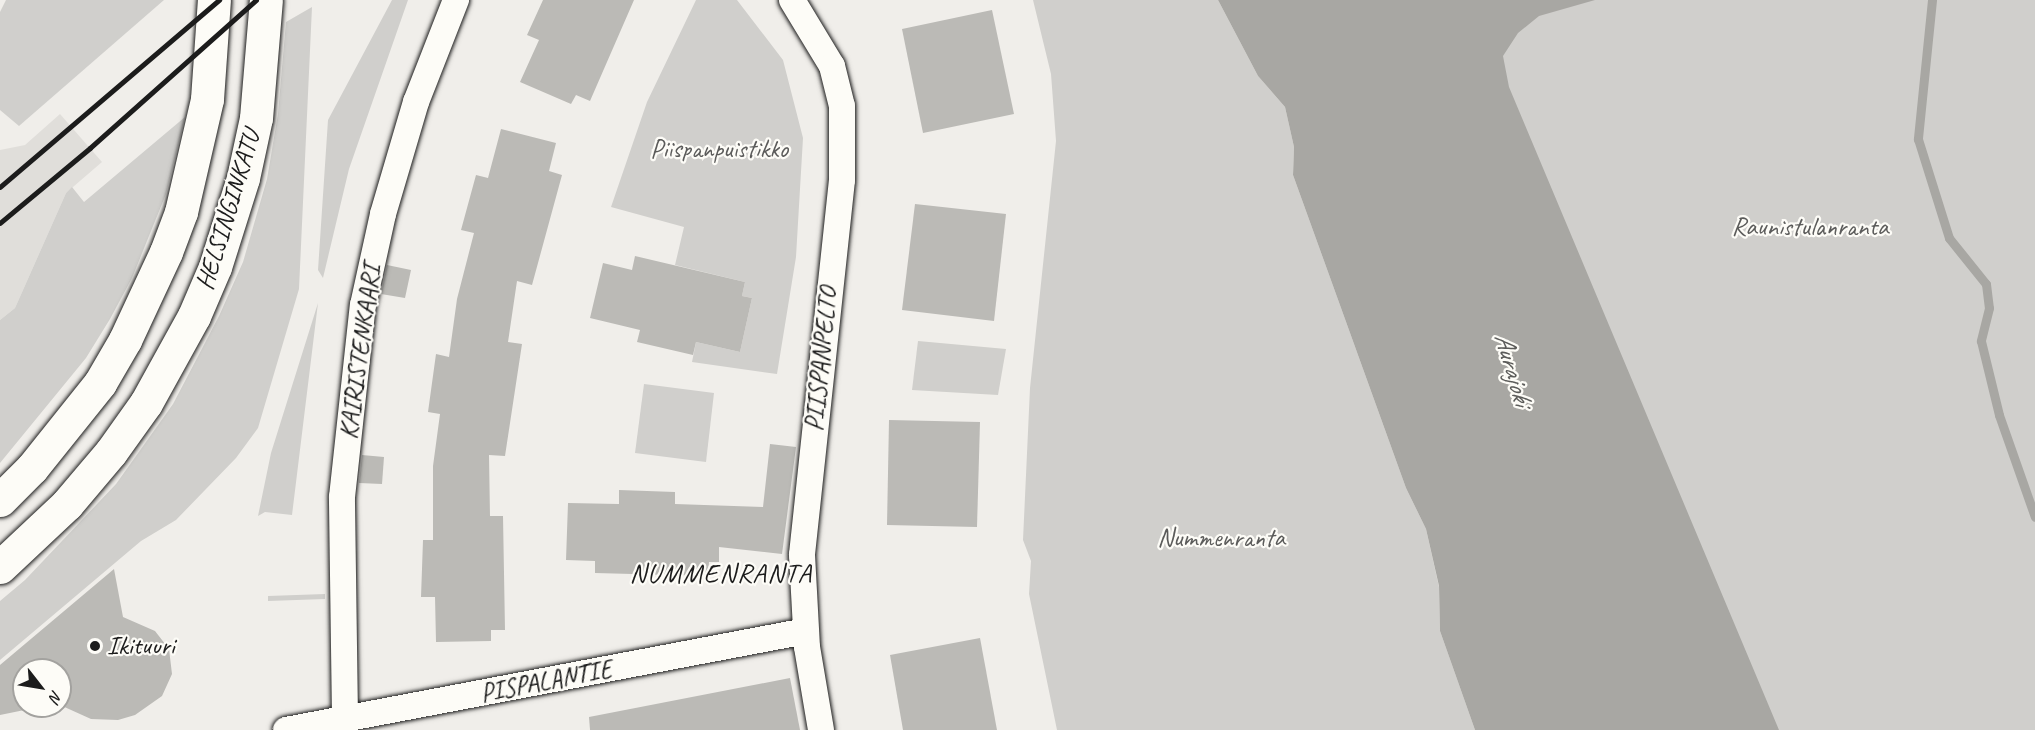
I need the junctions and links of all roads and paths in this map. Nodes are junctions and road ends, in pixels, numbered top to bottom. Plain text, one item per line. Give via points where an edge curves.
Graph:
1 (214, 0) edge
2 (266, 0) edge
3 (456, 0) edge
4 (792, 0) edge
5 (0, 500) edge
6 (0, 567) edge
7 (806, 631) junction
8 (345, 718) junction
9 (286, 730) edge
10 (821, 730) edge

1 - 5 main road, HELSINGINKATU via 205,109 181,212 166,252 100,383 32,468
2 - 6 main road, HELSINGINKATU via 256,118 243,178 215,267 194,316 146,403 111,452 67,504
3 - 8 street, KAIRISTENKAARI via 416,102 383,214 363,304 342,497
4 - 7 street, PIISPANPELTO via 818,38 838,82 844,145 802,555
7 - 8 street, PISPALANTIE
7 - 10 street, PIISPANPELTO
8 - 9 street, PISPALANTIE

